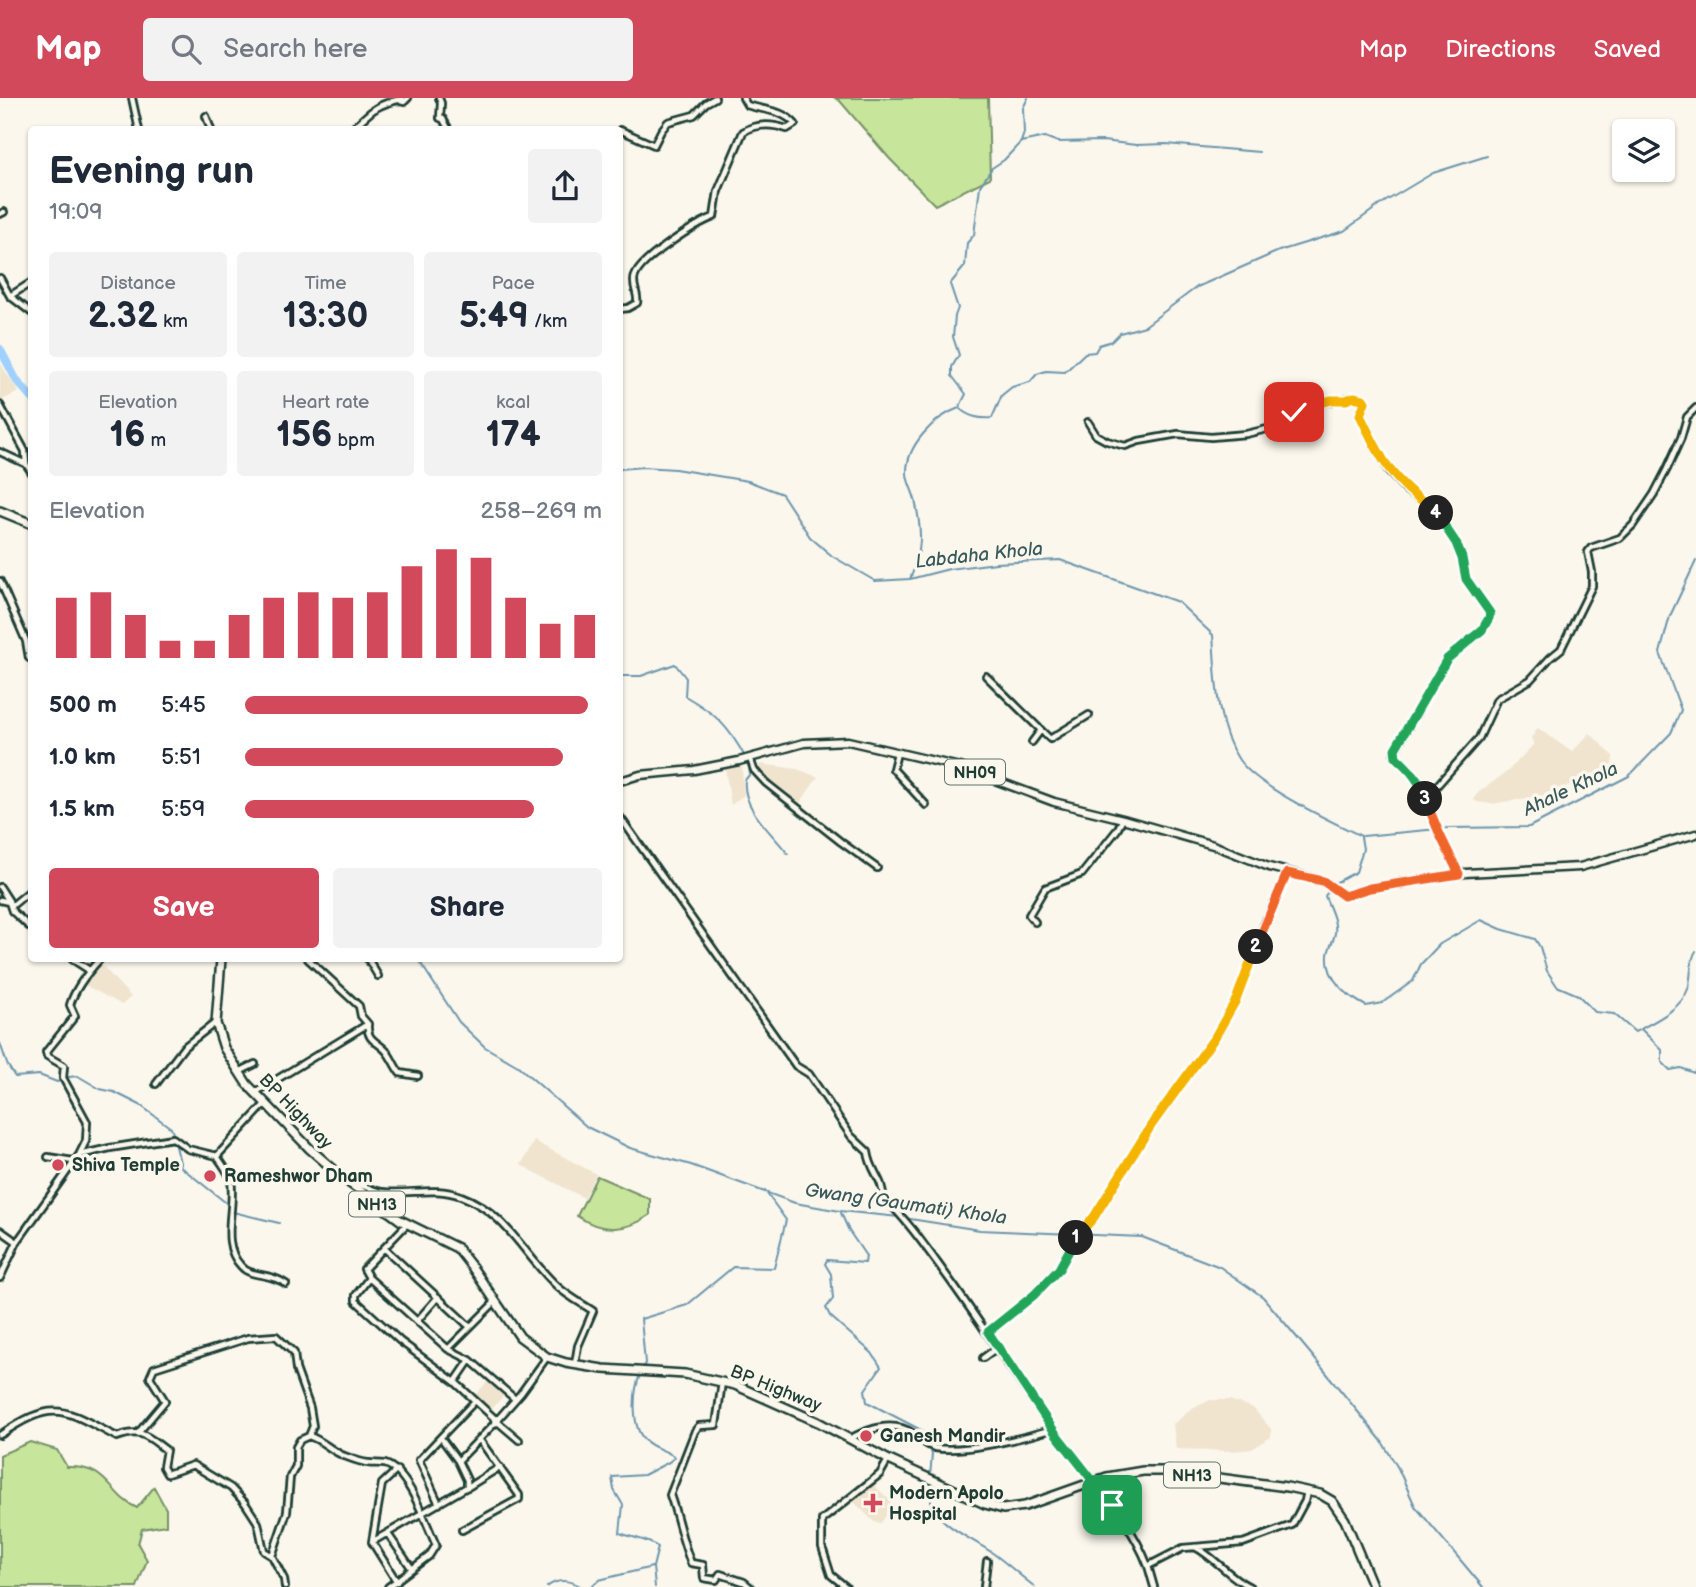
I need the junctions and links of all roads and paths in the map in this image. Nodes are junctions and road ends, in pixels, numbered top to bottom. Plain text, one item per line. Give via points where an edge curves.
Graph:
1 (132, 98) edge
2 (408, 98) edge
3 (439, 98) edge
4 (715, 98) edge
5 (743, 98) edge
6 (402, 99) edge
7 (206, 116) dead end
8 (138, 126) edge
9 (210, 126) edge
10 (355, 126) edge
11 (447, 126) edge
12 (623, 132) edge
13 (0, 278) edge
14 (28, 285) edge
15 (10, 296) junction
16 (623, 309) edge
17 (28, 310) edge
18 (0, 405) edge
19 (1696, 408) edge
20 (1088, 422) dead end
21 (0, 452) edge
22 (26, 464) junction
23 (28, 467) edge
24 (0, 511) edge
25 (28, 522) edge
26 (0, 581) edge
27 (28, 652) edge
28 (986, 676) dead end
29 (1089, 715) dead end
30 (1041, 730) junction
31 (1032, 742) dead end
32 (897, 751) junction
33 (750, 757) junction
34 (623, 780) edge
35 (1425, 798) junction
36 (926, 805) dead end
37 (1123, 818) junction
38 (623, 821) edge
39 (1696, 834) edge
40 (877, 868) dead end
41 (1287, 873) junction
42 (1459, 874) junction
43 (0, 887) edge
44 (28, 893) edge
45 (0, 900) edge
46 (10, 903) junction
47 (1035, 922) dead end
48 (28, 925) edge
49 (77, 962) edge
50 (97, 962) edge
51 (221, 962) edge
52 (311, 962) edge
53 (370, 962) edge
54 (89, 970) junction
55 (379, 976) dead end
56 (216, 1023) junction
57 (368, 1024) junction
58 (255, 1064) dead end
59 (240, 1072) junction
60 (418, 1076) dead end
61 (156, 1084) dead end
62 (255, 1093) junction
63 (266, 1103) junction
64 (79, 1155) junction
65 (217, 1156) junction
66 (48, 1157) dead end
67 (73, 1161) junction
68 (348, 1182) junction
69 (407, 1224) junction
70 (0, 1230) edge
71 (17, 1242) junction
72 (384, 1248) junction
73 (0, 1278) edge
74 (369, 1278) junction
75 (286, 1284) dead end
76 (438, 1297) junction
77 (495, 1301) junction
78 (417, 1321) junction
79 (469, 1326) junction
80 (988, 1332) junction
81 (998, 1347) junction
82 (448, 1349) junction
83 (547, 1357) junction
84 (983, 1358) dead end
85 (470, 1360) junction
86 (575, 1364) junction
87 (455, 1382) junction
88 (722, 1382) junction
89 (515, 1399) junction
90 (475, 1401) junction
91 (497, 1421) junction
92 (1053, 1429) junction
93 (139, 1433) junction
94 (0, 1435) edge
95 (309, 1436) junction
96 (441, 1438) junction
97 (849, 1438) junction
98 (479, 1439) junction
99 (519, 1440) dead end
100 (889, 1460) junction
101 (458, 1461) junction
102 (500, 1467) junction
103 (397, 1470) junction
104 (1094, 1481) junction
105 (467, 1487) junction
106 (1307, 1491) junction
107 (439, 1504) junction
108 (424, 1513) junction
109 (462, 1530) dead end
110 (388, 1534) junction
111 (372, 1542) junction
112 (1194, 1546) junction
113 (272, 1556) junction
114 (987, 1561) dead end
115 (1148, 1566) junction
116 (412, 1569) junction
117 (397, 1582) junction
118 (285, 1587) edge
119 (388, 1587) edge
120 (750, 1587) edge
121 (846, 1587) edge
122 (984, 1587) edge
123 (1154, 1587) edge
124 (1250, 1587) edge
125 (1373, 1587) edge

1 - 8 street
2 - 6 street
3 - 11 street via 440,118
4 - 12 street via 694,116 668,122 654,145
5 - 16 street via 747,104 774,110 795,124 787,129 765,124 743,131 718,191 714,217 653,255 635,275 637,303
6 - 10 street via 376,107
7 - 9 street
13 - 15 street
14 - 15 street
15 - 17 street
18 - 22 street via 25,451
19 - 35 street via 1687,417 1654,494 1633,525 1626,534 1588,552 1592,586 1561,649 1530,680 1497,699 1479,738
20 - 35 street via 1096,435 1125,446 1178,434 1246,434 1267,429 1307,406 1363,399 1360,415 1383,461 1406,490 1434,509 1456,543 1466,579 1490,613 1482,630 1447,659 1394,752 1421,785
21 - 22 street
22 - 23 street
24 - 25 highway
26 - 27 street
28 - 30 street
29 - 30 street via 1050,739
30 - 31 street
32 - 33 main road, NH09 via 828,741
32 - 36 street via 893,769
32 - 37 main road, NH09 via 960,766 1054,802
33 - 34 main road, NH09
33 - 40 street via 766,783
35 - 42 street
37 - 41 main road, NH09
37 - 47 street via 1082,874 1045,888 1029,915
38 - 80 street via 796,1066 809,1074 851,1136 868,1152 870,1167 883,1186 883,1198 904,1218
39 - 42 main road, NH09 via 1580,867
41 - 42 main road, NH09 via 1323,881 1344,896
41 - 80 street via 1236,1000 1215,1037 1152,1124 1059,1269
43 - 46 street
44 - 46 street
45 - 46 street
46 - 48 street
49 - 54 street
50 - 54 street
51 - 56 highway, BP Highway / NH13
52 - 57 street via 359,1006
53 - 55 street
54 - 64 street via 72,999 75,1016 46,1052 64,1066 63,1078 87,1122 86,1141
56 - 59 highway, BP Highway / NH13 via 224,1048
56 - 61 street via 184,1047
57 - 60 street via 372,1041 400,1073
57 - 62 street
58 - 59 street
59 - 62 highway, BP Highway / NH13
62 - 63 highway, BP Highway / NH13
63 - 65 street
63 - 68 highway, BP Highway / NH13
64 - 65 street via 173,1138 188,1149
64 - 67 street
65 - 75 street via 231,1178 229,1242 236,1260 247,1271
66 - 67 street
67 - 71 street
68 - 69 highway, BP Highway / NH13
68 - 86 street via 379,1192 437,1189 463,1197 505,1224 558,1287 593,1311
69 - 72 street
69 - 77 highway, BP Highway / NH13 via 457,1248
70 - 71 street
71 - 73 street
72 - 74 street via 363,1269
72 - 76 street
74 - 78 street
74 - 87 street via 356,1301
76 - 78 street
76 - 79 street
77 - 79 street
77 - 83 highway, BP Highway / NH13 via 520,1337
78 - 82 street
79 - 82 street
80 - 81 street
81 - 84 street
81 - 92 street
82 - 85 street
83 - 86 highway, BP Highway / NH13
83 - 89 street
85 - 87 street
85 - 89 street
86 - 88 highway, BP Highway / NH13
87 - 90 street
88 - 97 highway, BP Highway / NH13
88 - 120 street via 716,1425 699,1426 695,1431 670,1495 687,1554 691,1563 703,1565 704,1578 716,1580 720,1574
89 - 91 street
90 - 91 street
90 - 96 street
91 - 98 street
91 - 99 street
92 - 97 street via 1016,1440 956,1448 932,1448 906,1429 874,1427
92 - 104 street
93 - 94 street via 117,1437 75,1415 44,1411
93 - 95 street via 164,1401 150,1377 154,1368 248,1338 276,1336 294,1353 310,1408 313,1426
93 - 113 street via 166,1451 163,1467 167,1474 193,1465 232,1488 258,1523 264,1551
95 - 103 street via 335,1452
95 - 113 street via 296,1447 287,1512
96 - 101 street
96 - 107 street via 419,1460
97 - 100 highway, BP Highway / NH13
98 - 101 street
98 - 102 street
100 - 104 highway, BP Highway / NH13 via 991,1507 1032,1504
100 - 121 street via 880,1474 822,1520 822,1547 831,1576
101 - 105 street
102 - 105 street
102 - 109 street via 519,1499
103 - 108 street
103 - 111 street via 382,1483
104 - 106 highway, BP Highway / NH13 via 1129,1472 1166,1471
104 - 115 street
105 - 107 street
106 - 112 street via 1306,1502 1292,1525 1243,1542
106 - 125 highway, BP Highway / NH13 via 1332,1501 1345,1520
107 - 108 street
108 - 110 street
108 - 116 street via 436,1545
110 - 111 street
110 - 116 street
111 - 117 street
112 - 115 street
112 - 124 street
113 - 118 street
114 - 122 street
115 - 123 street
116 - 117 street
117 - 119 street

